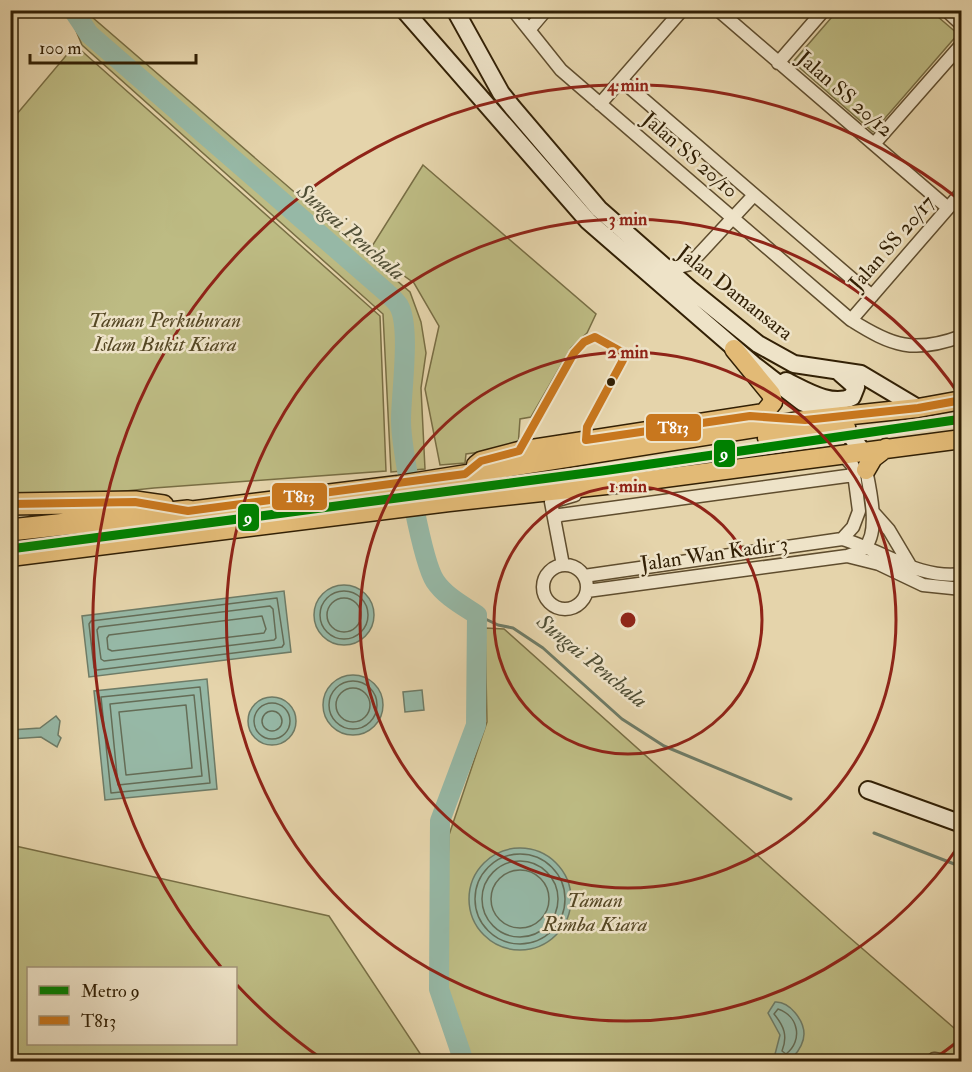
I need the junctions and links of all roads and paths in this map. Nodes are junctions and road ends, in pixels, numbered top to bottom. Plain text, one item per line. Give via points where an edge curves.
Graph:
1 (404, 10) edge
2 (416, 10) edge
3 (513, 10) edge
4 (546, 10) edge
5 (682, 10) edge
6 (718, 10) edge
7 (824, 10) edge
8 (946, 10) edge
9 (456, 14) edge
10 (962, 24) edge
11 (529, 30) junction
12 (962, 44) edge
13 (778, 63) junction
14 (456, 67) junction
15 (621, 80) junction
16 (600, 104) junction
17 (874, 144) junction
18 (962, 192) edge
19 (754, 195) junction
20 (948, 208) junction
21 (733, 218) junction
22 (690, 264) junction
23 (664, 266) junction
24 (690, 289) junction
25 (872, 297) junction
26 (851, 320) junction
27 (962, 336) edge
28 (734, 349) junction
29 (754, 365) junction
30 (840, 373) junction
31 (962, 400) edge
32 (918, 408) junction
33 (750, 416) junction
34 (804, 420) junction
35 (841, 422) junction
36 (962, 439) edge
37 (888, 447) junction
38 (863, 452) junction
39 (608, 453) junction
40 (830, 455) junction
41 (860, 473) junction
42 (465, 474) junction
43 (599, 486) junction
44 (10, 504) edge
45 (188, 511) junction
46 (873, 512) junction
47 (555, 518) junction
48 (10, 530) edge
49 (842, 539) junction
50 (867, 546) junction
51 (847, 556) junction
52 (10, 557) edge
53 (563, 565) junction
54 (912, 568) junction
55 (962, 574) edge
56 (584, 576) junction
57 (962, 589) edge
58 (587, 591) junction
59 (868, 790) dead end
60 (962, 824) edge
61 (931, 1062) edge
62 (952, 1062) edge

1 - 14 main road, Jalan Damansara
2 - 14 main road via 441,40
3 - 11 street, Jalan SS 20/10
4 - 11 street
5 - 15 street
6 - 13 street, Jalan SS 20/12
7 - 13 street
8 - 10 street
9 - 23 main road, Jalan Damansara via 513,108 599,209
11 - 16 street, Jalan SS 20/10 via 561,70
12 - 17 street
13 - 17 street, Jalan SS 20/12
14 - 28 main road, Jalan Damansara via 588,221
15 - 16 street
15 - 19 street, Jalan SS 20/10
16 - 21 street, Jalan SS 20/10
17 - 20 street, Jalan SS 20/12
18 - 20 street, Jalan SS 20/17
19 - 21 street
19 - 25 street, Jalan SS 20/10
20 - 25 street, Jalan SS 20/17
21 - 22 street
21 - 26 street, Jalan SS 20/10
22 - 23 street
22 - 24 street
23 - 24 main road, Jalan Damansara
24 - 30 main road, Jalan Damansara via 775,355 794,364
25 - 26 street, Jalan SS 20/17
26 - 27 street, Jalan SS 20/10 via 896,345 930,345
28 - 29 main road, Jalan Damansara
28 - 33 main road via 771,394 773,402 764,413
29 - 30 main road via 809,392 846,400 856,387
29 - 35 main road, Jalan Damansara via 801,402
30 - 32 main road, Jalan Damansara via 861,374
31 - 32 main road, Jalan Damansara
32 - 35 main road, Jalan Damansara
33 - 34 main road
33 - 42 main road via 519,451 481,461
34 - 35 main road, Jalan Damansara
34 - 39 main road, Jalan Damansara
35 - 38 main road
35 - 39 main road via 686,448
36 - 37 main road
37 - 38 main road
37 - 41 main road
38 - 40 main road
38 - 41 street
39 - 42 main road, Jalan Damansara
40 - 41 street via 849,460
40 - 43 main road
41 - 46 street
41 - 47 street
41 - 49 street via 859,511 853,527
42 - 45 main road, Jalan Damansara
43 - 47 street via 551,502
43 - 52 main road
44 - 45 highway via 135,502
45 - 48 highway
46 - 50 street
46 - 54 street
47 - 53 street
49 - 50 street, Jalan Wan Kadir 3
49 - 56 street, Jalan Wan Kadir 3
50 - 51 street, Jalan Wan Kadir 3
50 - 54 street, Jalan Wan Kadir 3
51 - 57 street, Jalan Wan Kadir 3 via 879,564 923,585
51 - 58 street, Jalan Wan Kadir 3
53 - 56 street via 573,566
53 - 58 street via 545,576 543,590 549,603 568,609 581,603
54 - 55 street, Jalan Wan Kadir 3 via 930,574
56 - 58 street
59 - 60 main road
61 - 62 street

